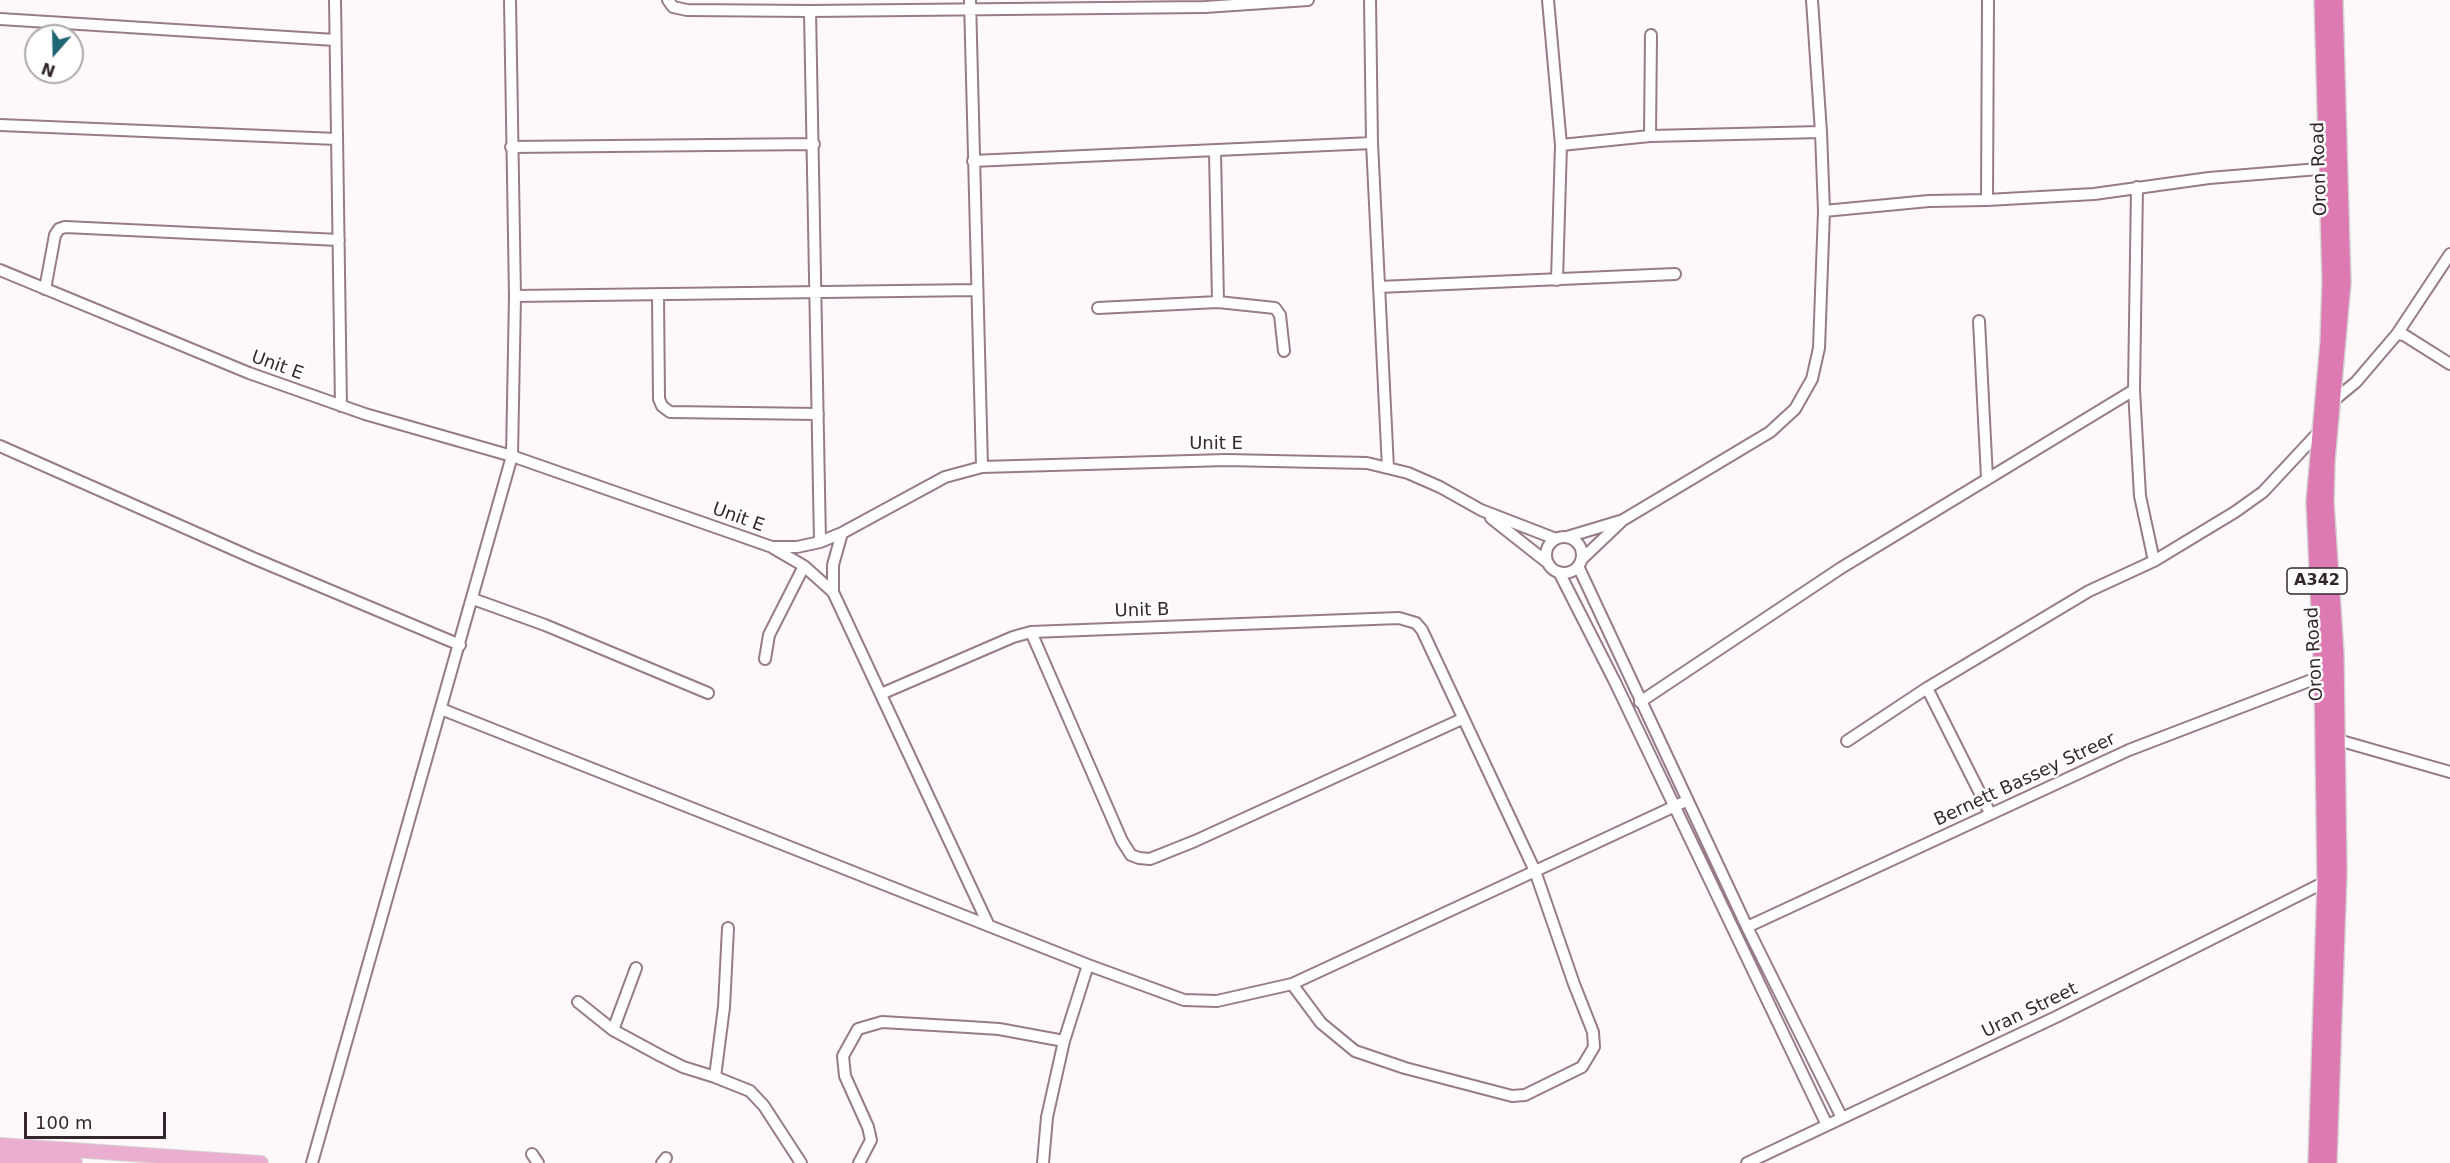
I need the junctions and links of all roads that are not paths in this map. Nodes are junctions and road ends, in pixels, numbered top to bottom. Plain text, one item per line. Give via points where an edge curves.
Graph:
1 (334, 0) edge
2 (510, 0) edge
3 (668, 0) edge
4 (1308, 0) edge
5 (1370, 0) edge
6 (1548, 0) edge
7 (1812, 0) edge
8 (1988, 0) edge
9 (2322, 0) edge
10 (2335, 0) edge
11 (1170, 4) edge
12 (970, 5) edge
13 (810, 11) junction
14 (0, 20) edge
15 (1651, 35) dead end
16 (335, 40) junction
17 (0, 125) edge
18 (1821, 132) junction
19 (1650, 136) junction
20 (337, 139) junction
21 (1372, 143) junction
22 (814, 144) junction
23 (1561, 145) junction
24 (511, 147) junction
25 (1215, 152) junction
26 (973, 161) junction
27 (2334, 168) junction
28 (2137, 187) junction
29 (1987, 200) junction
30 (1824, 211) junction
31 (339, 240) junction
32 (2450, 254) edge
33 (0, 270) edge
34 (1676, 274) dead end
35 (1557, 280) junction
36 (1379, 287) junction
37 (45, 290) junction
38 (977, 290) junction
39 (817, 291) junction
40 (658, 294) junction
41 (515, 296) junction
42 (1218, 302) junction
43 (1098, 308) dead end
44 (1979, 321) dead end
45 (2397, 334) junction
46 (1284, 351) dead end
47 (2450, 364) edge
48 (2134, 390) junction
49 (2333, 401) junction
50 (341, 406) junction
51 (818, 414) junction
52 (2318, 433) junction
53 (0, 446) edge
54 (512, 456) junction
55 (982, 467) junction
56 (1388, 468) junction
57 (1987, 478) junction
58 (1481, 510) junction
59 (1623, 520) junction
60 (842, 533) junction
61 (1561, 538) junction
62 (820, 542) junction
63 (772, 547) junction
64 (2154, 561) junction
65 (1548, 563) junction
66 (1580, 563) junction
67 (804, 566) junction
68 (1559, 572) junction
69 (833, 592) junction
70 (473, 599) junction
71 (1031, 632) junction
72 (460, 645) junction
73 (765, 659) dead end
74 (2322, 676) junction
75 (1927, 688) junction
76 (708, 693) dead end
77 (881, 694) junction
78 (1640, 702) junction
79 (441, 709) junction
80 (1462, 719) junction
81 (2338, 740) junction
82 (1847, 741) dead end
83 (2450, 772) edge
84 (1686, 801) junction
85 (1674, 807) junction
86 (1990, 813) junction
87 (1535, 871) junction
88 (2339, 873) junction
89 (2325, 882) junction
90 (989, 926) junction
91 (1747, 927) junction
92 (728, 928) dead end
93 (1088, 965) junction
94 (636, 968) dead end
95 (1292, 984) junction
96 (578, 1002) dead end
97 (613, 1030) junction
98 (1064, 1041) junction
99 (716, 1077) junction
100 (1842, 1118) junction
101 (1827, 1125) junction
102 (0, 1145) edge
103 (0, 1158) edge
104 (21, 1161) edge
105 (75, 1163) edge
106 (261, 1163) edge
107 (312, 1163) edge
108 (801, 1163) edge
109 (859, 1163) edge
110 (1043, 1163) edge
111 (1747, 1163) edge
112 (2316, 1163) edge
113 (2329, 1163) edge

1 - 16 street
2 - 24 street
3 - 13 street via 673,7 687,10
4 - 11 street
5 - 21 street
6 - 23 street
7 - 18 street
8 - 29 street
9 - 27 highway, Oron Road / A342
10 - 27 highway, Oron Road / A342
11 - 12 street
12 - 13 street
12 - 26 street
13 - 22 street
14 - 16 street
15 - 19 street
16 - 20 street
17 - 20 street
18 - 19 street
18 - 30 street
19 - 23 street
20 - 31 street
21 - 25 street
21 - 36 street
22 - 24 street
22 - 39 street
23 - 35 street
24 - 41 street
25 - 26 street
25 - 42 street
26 - 38 street
27 - 28 street
27 - 49 highway, Oron Road / A342 via 2343,282
27 - 52 highway, Oron Road / A342 via 2329,332
28 - 29 street via 2094,194
28 - 48 street
29 - 30 street
30 - 59 street via 1820,348 1812,380 1795,409 1770,432
31 - 37 street via 65,227 55,235
31 - 50 street
32 - 45 street
33 - 37 street, Unit E
34 - 35 street
35 - 36 street
36 - 56 street
37 - 50 street, Unit E
38 - 39 street
38 - 55 street
39 - 40 street
39 - 51 street
40 - 41 street
40 - 51 street via 659,399 670,412
41 - 54 street
42 - 43 street
42 - 46 street via 1275,308 1280,315
44 - 57 street
45 - 47 street
45 - 49 street via 2356,382
48 - 57 street
48 - 64 street via 2139,496
49 - 81 highway, Oron Road / A342 via 2326,502
50 - 54 street, Unit E
51 - 62 street
52 - 64 street via 2263,492
52 - 74 highway, Oron Road / A342 via 2313,502
53 - 72 street
54 - 63 street, Unit E
54 - 70 street
55 - 56 street, Unit E via 1237,460 1348,461
55 - 60 street, Unit E via 945,477
56 - 58 street, Unit E via 1440,487
57 - 78 street via 1841,568
58 - 61 street
58 - 65 street
59 - 61 street
59 - 66 street
60 - 62 street, Unit E
60 - 69 street via 833,565
61 - 65 street via 1547,549
61 - 66 street via 1580,547
62 - 63 street, Unit E
63 - 67 street
64 - 75 street via 2090,591
65 - 68 street
66 - 68 street via 1569,573
66 - 78 street
67 - 69 street
67 - 73 street via 769,635
68 - 85 street
69 - 77 street
70 - 72 street
70 - 76 street
71 - 77 street, Unit B
71 - 80 street, Unit B via 1399,618 1416,623 1422,630
71 - 80 street via 1122,841 1131,855 1140,858 1150,859 1195,841
72 - 79 street
74 - 86 street, Bernett Bassey Streer via 2129,750
74 - 89 highway, Oron Road / A342
75 - 82 street
75 - 86 street
77 - 90 street
78 - 84 street
79 - 90 street
79 - 107 street
80 - 87 street
81 - 83 street
81 - 88 highway, Oron Road / A342
84 - 85 street
84 - 91 street
85 - 87 street
85 - 101 street
86 - 91 street, Bernett Bassey Streer
87 - 95 street
87 - 95 street via 1593,1032 1594,1047 1582,1067 1526,1095 1512,1095 1405,1068 1355,1051 1321,1023
88 - 89 street, Uran Street
88 - 113 highway, Oron Road / A342
89 - 100 street, Uran Street via 2058,1017
89 - 112 highway, Oron Road / A342
90 - 93 street
91 - 100 street
92 - 99 street
93 - 95 street via 1184,1000 1217,1001
93 - 98 street
94 - 97 street
96 - 97 street
97 - 99 street via 684,1067
98 - 109 street via 968,1027 882,1022 858,1029 843,1056 845,1076 871,1140
98 - 110 street via 1047,1117
99 - 108 street via 750,1091
100 - 101 street, Uran Street
101 - 111 street, Uran Street
102 - 106 main road
103 - 104 main road
104 - 105 main road

